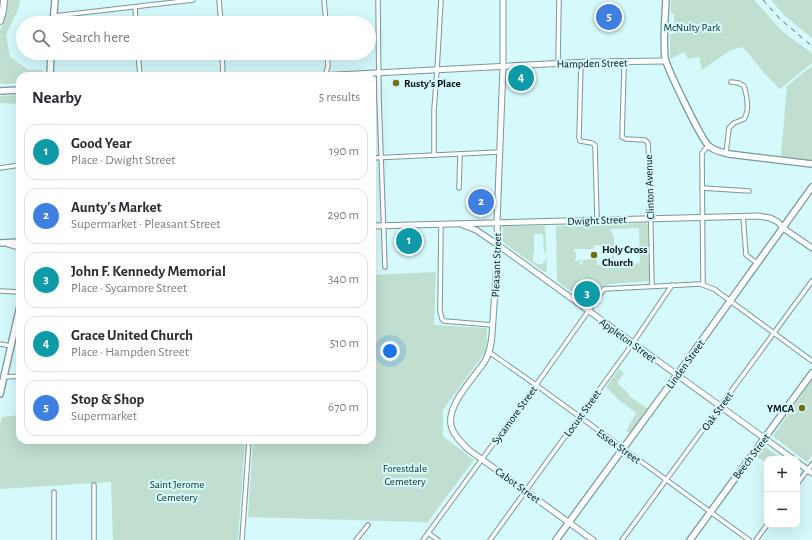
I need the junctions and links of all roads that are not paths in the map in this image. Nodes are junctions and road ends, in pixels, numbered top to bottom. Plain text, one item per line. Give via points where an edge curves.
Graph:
1 (4, 0) edge
2 (55, 0) edge
3 (193, 0) edge
4 (220, 0) edge
5 (324, 0) edge
6 (378, 0) edge
7 (440, 0) edge
8 (503, 0) edge
9 (559, 0) edge
10 (666, 0) edge
11 (161, 2) edge
12 (135, 8) junction
13 (54, 16) joint
14 (136, 16) edge
15 (221, 16) edge
16 (325, 16) edge
17 (0, 20) edge
18 (51, 60) edge
19 (139, 60) edge
20 (223, 60) edge
21 (328, 60) edge
22 (666, 61) junction
23 (581, 62) junction
24 (627, 62) junction
25 (558, 64) junction
26 (503, 67) junction
27 (437, 70) junction
28 (50, 72) edge
29 (140, 72) edge
30 (224, 72) edge
31 (326, 72) edge
32 (376, 73) edge
33 (379, 73) junction
34 (731, 82) dead end
35 (16, 90) edge
36 (0, 91) edge
37 (708, 146) junction
38 (500, 152) junction
39 (726, 153) junction
40 (460, 154) junction
41 (434, 155) junction
42 (376, 158) edge
43 (381, 158) junction
44 (812, 164) edge
45 (16, 165) edge
46 (0, 168) edge
47 (812, 187) edge
48 (459, 188) dead end
49 (702, 188) junction
50 (750, 191) dead end
51 (743, 216) junction
52 (702, 218) junction
53 (650, 219) junction
54 (597, 220) junction
55 (497, 222) junction
56 (441, 224) junction
57 (461, 224) junction
58 (376, 226) edge
59 (384, 226) junction
60 (783, 228) junction
61 (16, 242) edge
62 (1, 243) edge
63 (498, 245) junction
64 (16, 246) edge
65 (812, 248) edge
66 (757, 263) junction
67 (385, 267) dead end
68 (812, 281) edge
69 (703, 284) junction
70 (672, 285) junction
71 (652, 286) junction
72 (0, 291) edge
73 (16, 292) edge
74 (730, 301) junction
75 (589, 312) junction
76 (16, 324) edge
77 (493, 325) junction
78 (774, 333) junction
79 (633, 343) junction
80 (0, 344) edge
81 (11, 346) junction
82 (489, 352) junction
83 (812, 361) edge
84 (812, 373) edge
85 (16, 376) edge
86 (677, 376) junction
87 (4, 377) junction
88 (536, 385) junction
89 (0, 394) edge
90 (721, 406) junction
91 (579, 417) junction
92 (451, 423) joint
93 (765, 438) junction
94 (249, 444) edge
95 (623, 449) junction
96 (789, 456) edge
97 (482, 460) junction
98 (800, 464) edge
99 (812, 464) edge
100 (810, 471) edge
101 (667, 480) junction
102 (800, 481) edge
103 (94, 485) dead end
104 (525, 490) junction
105 (54, 492) dead end
106 (710, 512) junction
107 (569, 522) junction
108 (368, 525) dead end
109 (765, 528) edge
110 (428, 533) junction
111 (54, 540) edge
112 (94, 540) edge
113 (242, 540) edge
114 (356, 540) edge
115 (423, 540) edge
116 (438, 540) edge
117 (490, 540) edge
118 (556, 540) edge
119 (593, 540) edge
120 (622, 540) edge
121 (690, 540) edge
122 (749, 540) edge
123 (756, 540) edge

1 - 17 highway
2 - 13 main road
3 - 11 street
4 - 15 street
5 - 16 street
6 - 33 street
7 - 27 street
8 - 26 main road, Pleasant Street
9 - 25 street
10 - 22 main road
11 - 12 street
12 - 13 street
12 - 14 street
18 - 28 main road
19 - 29 street
20 - 30 street
21 - 31 street
22 - 24 main road, Hampden Street
22 - 37 main road
23 - 24 main road, Hampden Street
23 - 25 main road, Hampden Street
23 - 54 street via 578,138 580,141 595,145
24 - 53 street, Clinton Avenue via 624,70 622,137 626,140 645,140 648,143
25 - 26 main road, Hampden Street
26 - 27 main road, Hampden Street
26 - 38 main road, Pleasant Street
27 - 33 main road, Hampden Street
27 - 41 street
32 - 33 main road, Hampden Street
33 - 43 street
34 - 39 street via 744,86 748,110 744,119 729,128
35 - 36 main road
37 - 39 main road
37 - 49 street via 702,153
38 - 40 street
38 - 55 main road, Pleasant Street
39 - 44 main road
40 - 41 street
40 - 48 street
41 - 43 street
42 - 43 street
43 - 59 street
45 - 46 street
47 - 60 main road, Linden Street
49 - 50 street
49 - 52 street
51 - 52 main road, Dwight Street
51 - 60 main road, Dwight Street via 770,218
51 - 66 street via 746,255
52 - 53 main road, Dwight Street
52 - 69 street
53 - 54 main road, Dwight Street
53 - 71 street, Clinton Avenue
54 - 55 main road, Dwight Street
55 - 57 main road, Dwight Street
55 - 63 main road, Pleasant Street
56 - 57 main road, Dwight Street
56 - 59 main road, Dwight Street
56 - 77 street via 442,319
57 - 63 main road, Appleton Street via 476,230
58 - 59 main road, Dwight Street
59 - 67 street
60 - 65 main road, Dwight Street
60 - 66 main road, Linden Street
61 - 62 main road
62 - 64 main road
63 - 75 main road, Appleton Street
63 - 77 main road, Pleasant Street
66 - 74 main road, Linden Street
68 - 78 street, Oak Street
69 - 70 street
69 - 74 street
70 - 71 street
70 - 79 street, Locust Street
71 - 75 street, Sycamore Street via 604,289
72 - 73 street
74 - 78 street
74 - 86 main road, Linden Street
75 - 79 main road, Appleton Street
75 - 88 street, Sycamore Street
76 - 81 main road
77 - 82 main road, Pleasant Street
78 - 83 street
78 - 90 street, Oak Street
79 - 86 main road, Appleton Street
79 - 91 street, Locust Street
80 - 81 street
81 - 87 main road
82 - 88 street, Essex Street
82 - 92 main road, Pleasant Street via 457,402 451,415
84 - 93 main road, Beech Street
85 - 87 street
86 - 90 main road, Appleton Street
86 - 95 main road, Linden Street
87 - 89 main road
88 - 91 street, Essex Street
88 - 97 street, Sycamore Street
90 - 93 main road, Appleton Street
90 - 101 street, Oak Street
91 - 95 street, Essex Street
91 - 104 street, Locust Street
92 - 97 main road, Cabot Street via 454,434
93 - 96 main road, Appleton Street
93 - 106 main road, Beech Street
94 - 113 street
95 - 101 street, Essex Street
95 - 107 main road, Linden Street
97 - 104 main road, Cabot Street
97 - 110 street, Sycamore Street
98 - 100 main road
99 - 100 street
100 - 102 street
101 - 106 street, Essex Street
101 - 120 street, Oak Street
103 - 112 street
104 - 107 main road, Cabot Street
104 - 117 street, Locust Street
105 - 111 street
106 - 121 main road, Beech Street
106 - 122 street, Essex Street
107 - 118 main road, Linden Street
107 - 119 main road, Cabot Street
108 - 114 street
109 - 123 street
110 - 115 street, Sycamore Street
110 - 116 street

